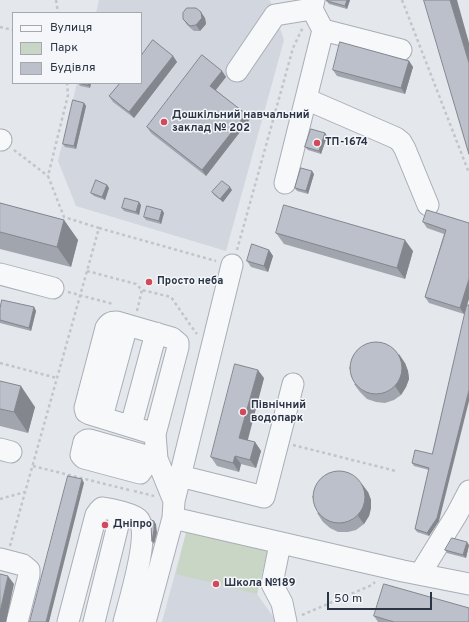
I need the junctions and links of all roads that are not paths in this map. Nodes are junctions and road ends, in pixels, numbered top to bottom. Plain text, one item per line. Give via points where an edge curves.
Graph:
1 (312, 5) edge
2 (323, 30) junction
3 (400, 50) dead end
4 (237, 71) dead end
5 (306, 99) junction
6 (285, 183) dead end
7 (428, 205) dead end
8 (232, 265) road end
9 (0, 275) edge
10 (53, 288) dead end
11 (156, 333) junction
12 (294, 384) dead end
13 (131, 426) junction
14 (155, 434) junction
15 (180, 476) junction
16 (469, 491) edge
17 (173, 509) junction
18 (121, 513) junction
19 (280, 544) junction
20 (3, 560) edge
21 (420, 574) junction
22 (469, 584) edge
23 (17, 622) edge
24 (68, 622) edge
25 (94, 622) edge
26 (124, 622) edge
27 (146, 622) edge
28 (286, 622) edge

1 - 2 lane
1 - 4 lane via 275,14
2 - 3 lane
2 - 5 lane
5 - 6 lane
5 - 7 lane via 402,142
8 - 15 lane
9 - 10 lane
11 - 13 lane
11 - 13 lane via 132,318 108,324 85,405 86,412
11 - 14 lane via 176,340 178,347
12 - 15 lane via 264,497
13 - 14 lane
14 - 17 lane via 152,458
15 - 17 lane
16 - 21 lane
17 - 19 lane
17 - 27 lane
18 - 24 lane via 102,508 96,515
18 - 25 lane
18 - 26 lane via 134,516 140,522 142,548
19 - 21 lane
19 - 28 lane via 272,584 282,603
20 - 23 lane via 23,565 29,570
21 - 22 lane

